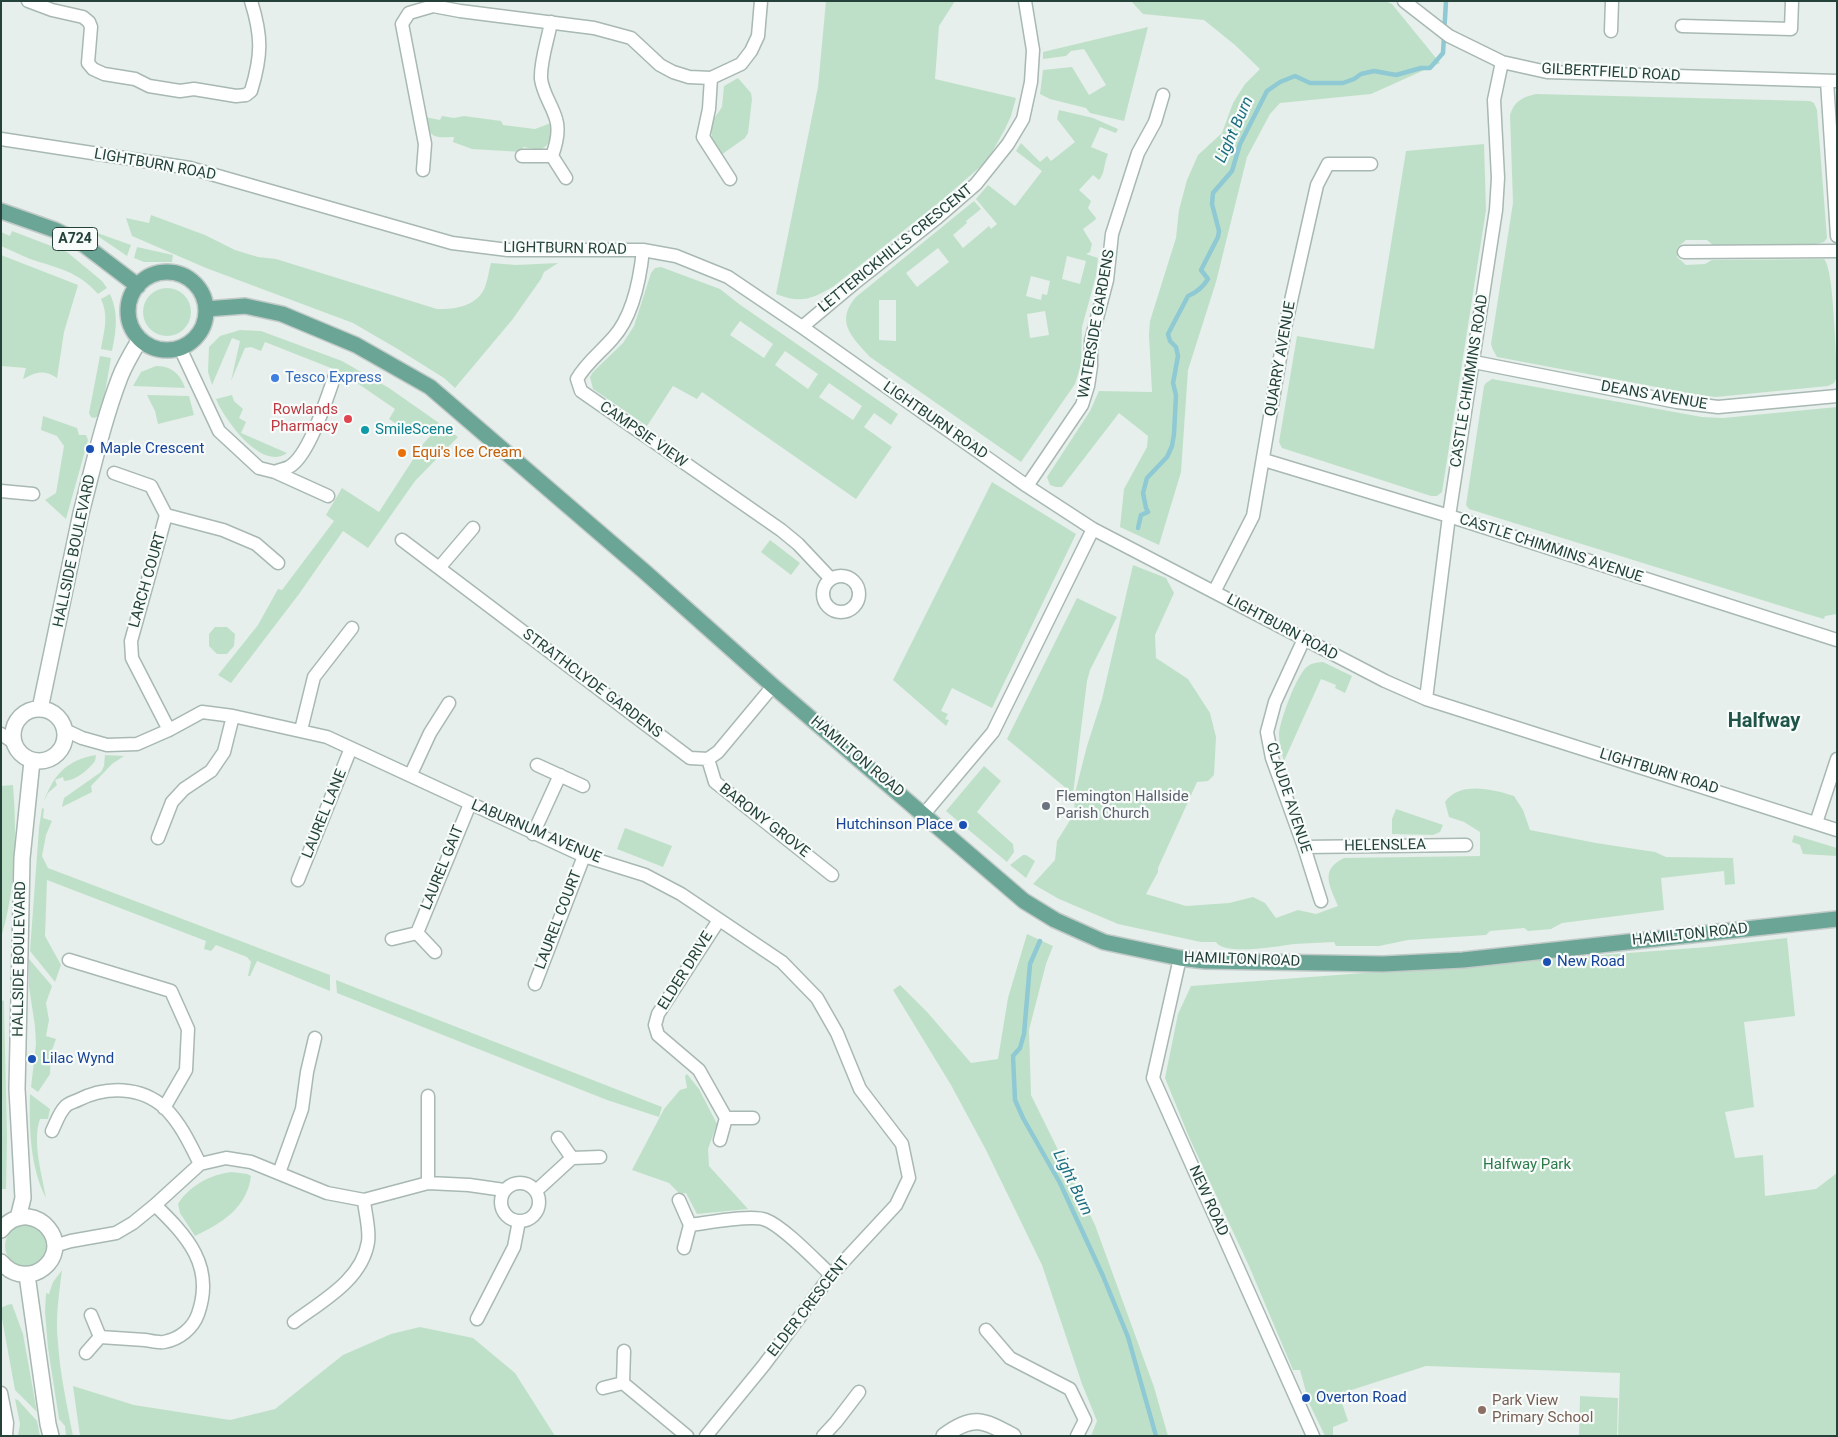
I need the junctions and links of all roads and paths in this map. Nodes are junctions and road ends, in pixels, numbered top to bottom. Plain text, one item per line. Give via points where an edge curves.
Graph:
1 (28, 1) edge
2 (251, 1) edge
3 (761, 1) edge
4 (1025, 1) edge
5 (1404, 1) edge
6 (1612, 1) edge
7 (1792, 1) edge
8 (551, 22) junction
9 (1682, 26) dead end
10 (1611, 30) dead end
11 (1502, 62) junction
12 (711, 78) junction
13 (1832, 81) edge
14 (1163, 95) dead end
15 (1, 139) edge
16 (522, 156) dead end
17 (552, 156) junction
18 (1371, 164) dead end
19 (423, 170) dead end
20 (566, 178) dead end
21 (730, 179) dead end
22 (1, 211) edge
23 (1837, 236) edge
24 (643, 250) junction
25 (1837, 251) edge
26 (1684, 252) dead end
27 (138, 286) junction
28 (206, 309) junction
29 (802, 327) junction
30 (140, 339) junction
31 (180, 348) junction
32 (1474, 362) junction
33 (334, 378) dead end
34 (1837, 396) edge
35 (1264, 460) junction
36 (274, 472) junction
37 (114, 473) dead end
38 (1028, 486) junction
39 (1, 491) edge
40 (33, 494) dead end
41 (328, 496) dead end
42 (166, 515) junction
43 (1449, 516) junction
44 (473, 528) dead end
45 (1093, 529) junction
46 (402, 540) dead end
47 (278, 563) dead end
48 (440, 568) junction
49 (831, 579) dead end
50 (1214, 592) junction
51 (352, 628) dead end
52 (1304, 640) junction
53 (1837, 640) edge
54 (774, 686) junction
55 (1426, 699) junction
56 (449, 703) dead end
57 (40, 709) junction
58 (233, 716) junction
59 (64, 730) junction
60 (169, 730) junction
61 (301, 730) junction
62 (7, 738) edge
63 (351, 748) junction
64 (708, 759) junction
65 (1837, 759) edge
66 (32, 760) junction
67 (537, 764) dead end
68 (411, 774) junction
69 (560, 775) junction
70 (584, 786) dead end
71 (470, 804) junction
72 (924, 814) junction
73 (1816, 823) junction
74 (1837, 830) edge
75 (533, 834) junction
76 (158, 838) dead end
77 (1466, 845) dead end
78 (1304, 847) junction
79 (584, 856) junction
80 (832, 875) dead end
81 (298, 880) dead end
82 (1321, 901) dead end
83 (1837, 919) edge
84 (719, 920) junction
85 (417, 933) junction
86 (392, 939) dead end
87 (435, 952) dead end
88 (1180, 958) junction
89 (69, 960) dead end
90 (535, 984) dead end
91 (315, 1038) dead end
92 (428, 1096) dead end
93 (164, 1108) junction
94 (726, 1118) junction
95 (753, 1118) dead end
96 (52, 1131) dead end
97 (558, 1138) dead end
98 (720, 1140) dead end
99 (600, 1157) dead end
100 (572, 1158) junction
101 (200, 1164) junction
102 (279, 1173) junction
103 (909, 1178) joint
104 (428, 1183) junction
105 (504, 1190) junction
106 (536, 1191) junction
107 (364, 1200) junction
108 (679, 1200) dead end
109 (155, 1205) junction
110 (18, 1218) junction
111 (519, 1221) junction
112 (690, 1225) junction
113 (1, 1230) edge
114 (54, 1246) junction
115 (684, 1248) dead end
116 (1, 1262) edge
117 (27, 1275) junction
118 (831, 1275) junction
119 (91, 1316) dead end
120 (477, 1320) dead end
121 (294, 1322) dead end
122 (986, 1330) dead end
123 (100, 1337) junction
124 (624, 1351) dead end
125 (86, 1353) dead end
126 (623, 1383) junction
127 (603, 1388) dead end
128 (1, 1392) edge
129 (859, 1392) dead end
130 (6, 1436) edge
131 (51, 1436) edge
132 (687, 1436) edge
133 (706, 1436) edge
134 (823, 1436) edge
135 (944, 1436) edge
136 (1013, 1436) edge
137 (1077, 1436) edge
138 (1313, 1436) edge

1 - 2 street via 83,17 89,22 88,63 93,69 135,79 149,86 236,96 251,91 261,50
3 - 12 street via 758,36 751,51 742,64
4 - 29 street, LETTERICKHILLS CRESCENT via 1032,50 1031,82 1023,118 1008,144 976,184
5 - 11 street, GILBERTFIELD ROAD via 1448,36
6 - 10 street
7 - 9 street via 1792,29
8 - 12 street via 594,28 630,38 660,65 673,72
8 - 17 street via 541,79 556,120
8 - 19 street via 433,6 409,13 402,24 425,144
11 - 13 street, GILBERTFIELD ROAD via 1547,72
11 - 32 street, CASTLE CHIMMINS ROAD via 1494,100 1498,178 1496,210
12 - 21 street via 703,137
13 - 23 street
14 - 38 street, WATERSIDE GARDENS via 1155,122 1138,153 1112,234 1107,280 1091,341 1091,366 1082,405
15 - 24 street, LIGHTBURN ROAD via 190,168 452,242 508,250
16 - 17 street
17 - 20 street
18 - 35 street, QUARRY AVENUE via 1328,164 1317,185 1286,323
22 - 27 main road, A724 via 55,230 83,244
24 - 29 street, LIGHTBURN ROAD via 676,256 728,277
24 - 49 street, CAMPSIE VIEW via 629,311 615,337 582,369 577,379 581,391 781,530
25 - 26 street
27 - 28 main road via 165,272 181,274 203,295
27 - 30 main road via 130,298 128,309 130,323
28 - 31 main road via 200,332 192,342
28 - 54 main road, HAMILTON ROAD via 245,306 282,314 356,345 430,387
29 - 38 street, LIGHTBURN ROAD
30 - 31 main road via 156,348
30 - 57 street, HALLSIDE BOULEVARD via 121,375 106,420 87,491
31 - 36 street via 218,431 259,468
32 - 34 street, DEANS AVENUE via 1677,402 1718,407
32 - 43 street, CASTLE CHIMMINS ROAD
33 - 36 street via 301,455 290,467
35 - 43 street, CASTLE CHIMMINS AVENUE
35 - 50 street, QUARRY AVENUE via 1253,516
36 - 41 street
37 - 42 street via 151,486
38 - 45 street, LIGHTBURN ROAD
39 - 40 street
42 - 47 street, LARCH COURT via 223,530 256,544
42 - 60 street, LARCH COURT via 131,641 132,658
43 - 53 street, CASTLE CHIMMINS AVENUE
43 - 55 street, CASTLE CHIMMINS ROAD
44 - 48 street
45 - 50 street, LIGHTBURN ROAD
45 - 72 street via 993,732
46 - 48 street, STRATHCLYDE GARDENS
48 - 64 street, STRATHCLYDE GARDENS via 690,758
50 - 52 street, LIGHTBURN ROAD
51 - 61 street via 314,677
52 - 55 street, LIGHTBURN ROAD
52 - 78 street, CLAUDE AVENUE via 1275,702 1267,732 1272,758
54 - 64 street via 718,752
54 - 72 main road, HAMILTON ROAD
55 - 73 street, LIGHTBURN ROAD
56 - 68 street via 430,733
57 - 59 street via 55,714
57 - 62 street via 21,716
58 - 60 street, LABURNUM AVENUE via 202,712
58 - 61 street, LABURNUM AVENUE
58 - 76 street via 224,752 211,771 184,789 172,802
59 - 60 street, LABURNUM AVENUE via 107,744 137,744
59 - 66 street via 63,745 56,755 46,760
61 - 63 street, LABURNUM AVENUE via 327,736
62 - 66 street via 23,756
63 - 68 street, LABURNUM AVENUE
63 - 81 street, LAUREL LANE
64 - 80 street, BARONY GROVE via 714,782
65 - 73 street
66 - 110 street, HALLSIDE BOULEVARD via 22,858 18,1089 23,1198
67 - 69 street
68 - 71 street, LABURNUM AVENUE
69 - 70 street
69 - 75 street
71 - 75 street, LABURNUM AVENUE
71 - 85 street, LAUREL GAIT
72 - 88 main road, HAMILTON ROAD via 1024,901 1055,920 1104,942
73 - 74 street, LIGHTBURN ROAD
75 - 79 street, LABURNUM AVENUE
77 - 78 street, HELENSLEA
78 - 82 street, CLAUDE AVENUE
79 - 84 street, LABURNUM AVENUE via 645,875
79 - 90 street, LAUREL COURT
83 - 88 main road, HAMILTON ROAD via 1463,960 1383,964
84 - 94 street, ELDER DRIVE via 658,1014 655,1025 658,1035 699,1070
84 - 103 street, LABURNUM AVENUE via 782,962 817,998 837,1033 860,1089 902,1144
85 - 86 street
85 - 87 street
88 - 138 street, NEW ROAD via 1153,1078
89 - 93 street via 171,991 188,1028 186,1070
91 - 102 street via 302,1108
92 - 104 street
93 - 96 street via 146,1095 109,1090 66,1106
93 - 101 street via 183,1132
94 - 95 street
94 - 98 street
97 - 100 street
99 - 100 street
100 - 106 street
101 - 102 street via 226,1158 252,1162
101 - 109 street
102 - 107 street via 327,1194
103 - 118 street, ELDER CRESCENT via 896,1205
104 - 105 street
104 - 107 street
105 - 106 street via 516,1183 524,1183
105 - 111 street via 501,1205 504,1212
106 - 111 street via 539,1198 536,1213
107 - 121 street via 368,1241 360,1265 339,1289
108 - 112 street
109 - 114 street via 116,1233
109 - 123 street via 176,1225 192,1248 203,1273 203,1300 194,1323 181,1336 164,1342
110 - 113 street
110 - 114 street via 36,1219 44,1224 50,1231
111 - 120 street via 514,1247
112 - 115 street
112 - 118 street via 766,1219
114 - 117 street via 48,1264 35,1274
116 - 117 street via 8,1270
117 - 131 street
118 - 133 street, ELDER CRESCENT
119 - 123 street
122 - 137 street via 1010,1358 1070,1390 1085,1420
123 - 125 street
124 - 126 street
126 - 127 street
126 - 132 street
128 - 130 street
129 - 134 street
135 - 136 street via 959,1425 976,1420

